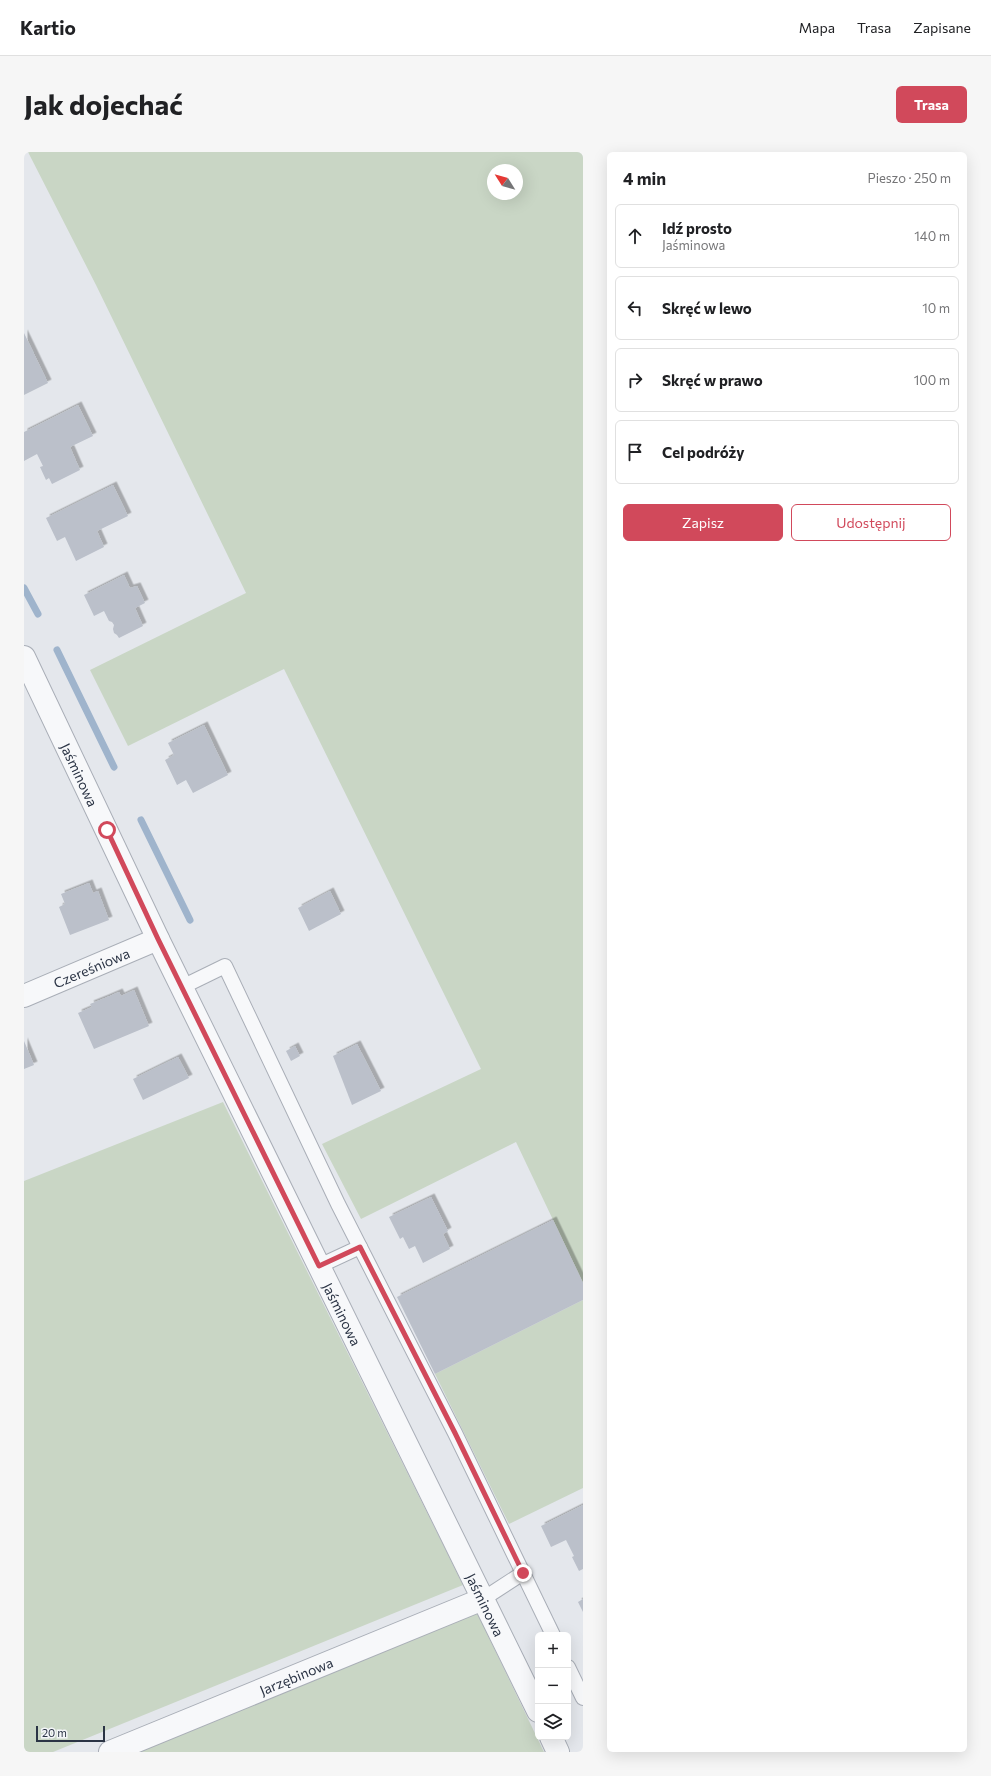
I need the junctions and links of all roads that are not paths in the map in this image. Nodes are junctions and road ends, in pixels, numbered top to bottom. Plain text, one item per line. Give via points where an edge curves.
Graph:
1 (24, 657) edge
2 (158, 939) junction
3 (182, 987) junction
4 (24, 996) edge
5 (360, 1247) junction
6 (319, 1266) junction
7 (523, 1573) junction
8 (483, 1599) junction
9 (552, 1632) edge
10 (571, 1675) edge
11 (533, 1687) edge
12 (583, 1698) edge
13 (537, 1704) edge
14 (552, 1740) edge
15 (110, 1752) edge
16 (558, 1752) edge

1 - 2 street, Jaśminowa
2 - 3 street, Jaśminowa
2 - 4 street, Czereśniowa
3 - 5 lane via 225,966
3 - 6 street, Jaśminowa
5 - 6 lane
5 - 7 lane
6 - 8 street, Jaśminowa
7 - 8 lane
7 - 9 lane
8 - 11 street, Jaśminowa
8 - 15 street, Jarzębinowa
10 - 12 lane
11 - 13 street, Jaśminowa
14 - 16 street

